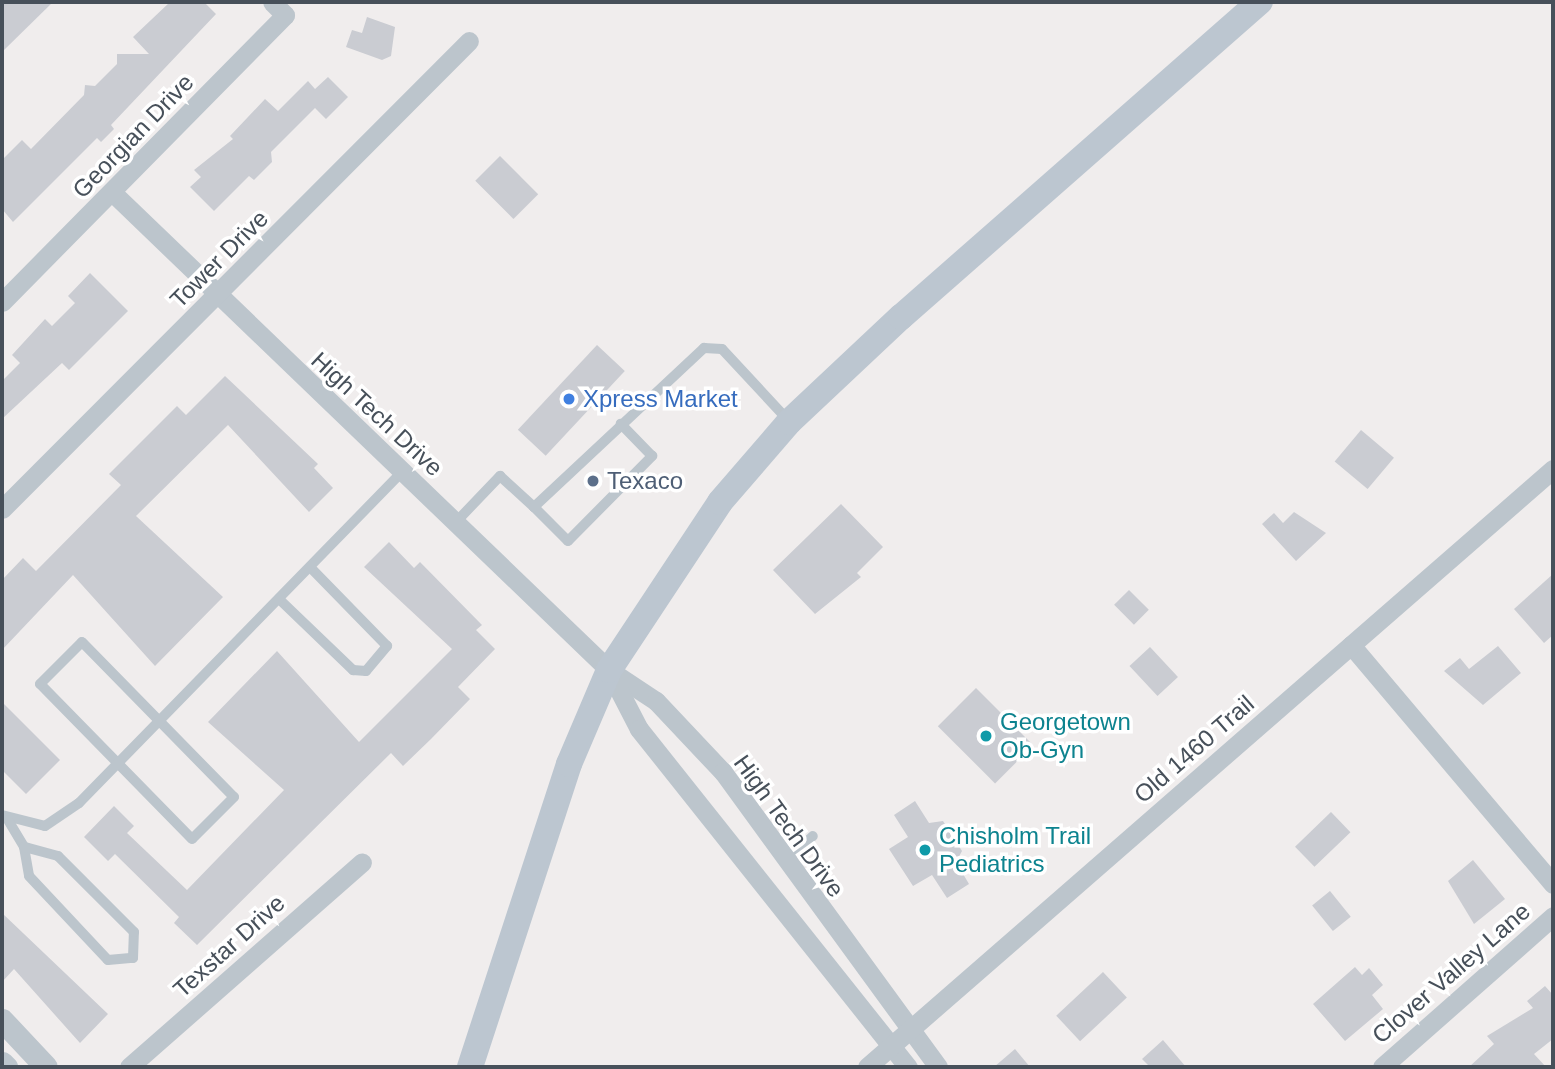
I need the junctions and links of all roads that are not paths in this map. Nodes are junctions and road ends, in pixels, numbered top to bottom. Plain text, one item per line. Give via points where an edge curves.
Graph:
1 (272, 2) edge
2 (1260, 2) edge
3 (469, 41) dead end
4 (113, 193) junction
5 (217, 296) junction
6 (2, 302) edge
7 (789, 422) junction
8 (621, 424) junction
9 (1553, 469) edge
10 (402, 472) junction
11 (534, 507) junction
12 (2, 509) edge
13 (456, 522) junction
14 (310, 567) junction
15 (278, 598) junction
16 (1351, 645) junction
17 (609, 670) junction
18 (158, 721) junction
19 (116, 765) junction
20 (5, 817) edge
21 (813, 836) dead end
22 (24, 847) junction
23 (362, 862) dead end
24 (785, 862) junction
25 (1553, 884) edge
26 (1553, 916) edge
27 (2, 1020) edge
28 (909, 1031) junction
29 (890, 1046) junction
30 (2, 1063) edge
31 (6, 1067) edge
32 (46, 1067) edge
33 (129, 1067) edge
34 (470, 1067) edge
35 (867, 1067) edge
36 (908, 1067) edge
37 (938, 1067) edge
38 (1382, 1067) edge

1 - 4 street, Georgian Drive via 285,15
2 - 7 main road
3 - 5 street, Tower Drive
4 - 5 street, High Tech Drive
4 - 6 street, Georgian Drive
5 - 10 street, High Tech Drive
5 - 12 street, Tower Drive
7 - 8 lane via 722,349 704,348
7 - 17 main road via 720,502
8 - 11 lane
8 - 11 lane via 652,456 568,541
9 - 16 street, Old 1460 Trail
10 - 13 street, High Tech Drive
10 - 14 lane
11 - 13 lane via 500,476
13 - 17 street, High Tech Drive
14 - 15 lane
14 - 15 lane via 387,646 366,671 353,670
15 - 18 lane
16 - 25 street
16 - 28 street, Old 1460 Trail
17 - 24 street, High Tech Drive via 656,701 723,772
17 - 29 street, High Tech Drive via 639,729
17 - 34 main road via 569,764
18 - 19 lane
18 - 19 lane via 233,797 192,839
18 - 19 lane via 82,642 40,684
19 - 20 lane via 45,826
20 - 22 lane
21 - 24 lane
22 - 22 lane via 29,876 108,960 133,958 134,932 58,856
23 - 33 street, Texstar Drive
24 - 28 street, High Tech Drive
26 - 38 street, Clover Valley Lane
27 - 32 street
28 - 29 street, Old 1460 Trail
28 - 37 street, High Tech Drive
29 - 35 street, Old 1460 Trail
29 - 36 street, High Tech Drive
30 - 31 street

